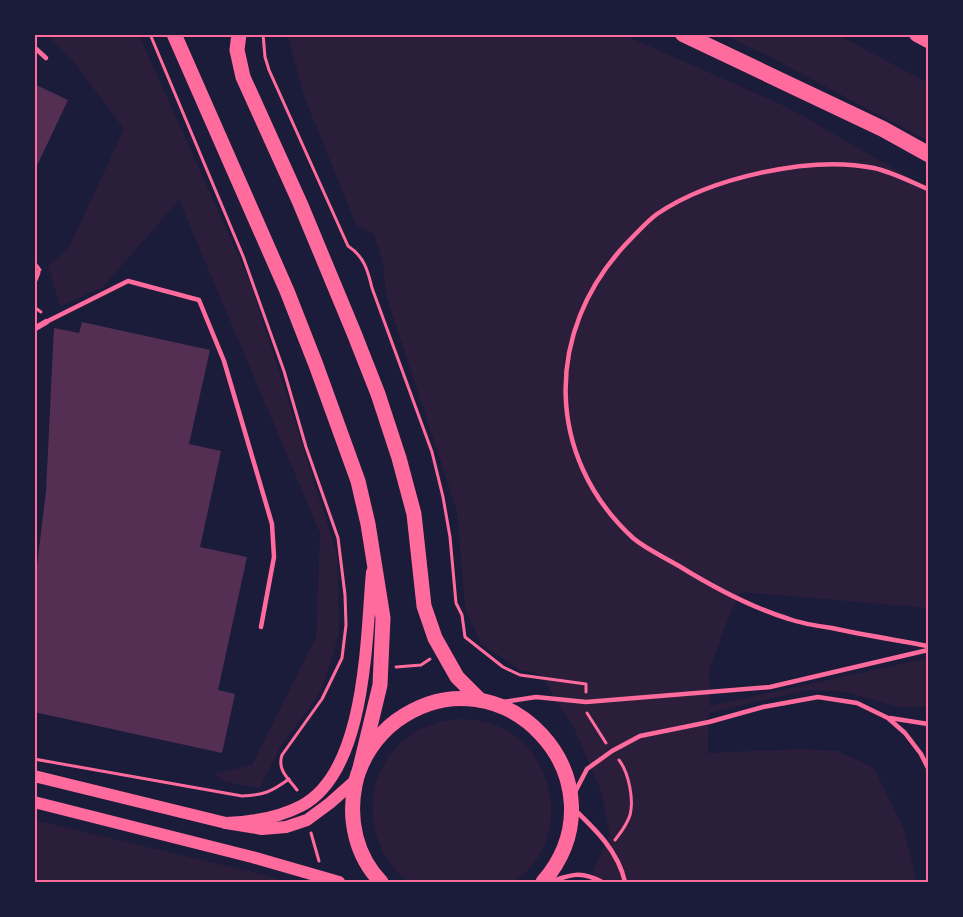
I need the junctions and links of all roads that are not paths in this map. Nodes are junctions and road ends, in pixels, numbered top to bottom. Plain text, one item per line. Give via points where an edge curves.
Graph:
1 (174, 34) edge
2 (240, 34) edge
3 (683, 34) edge
4 (917, 34) edge
5 (928, 40) edge
6 (34, 47) edge
7 (46, 58) dead end
8 (928, 154) edge
9 (928, 189) edge
10 (45, 322) joint
11 (34, 329) edge
12 (374, 553) junction
13 (261, 627) dead end
14 (928, 648) edge
15 (487, 702) junction
16 (888, 718) junction
17 (928, 724) edge
18 (928, 768) edge
19 (358, 773) junction
20 (34, 776) edge
21 (34, 802) edge
22 (572, 803) junction
23 (226, 823) junction
24 (339, 882) edge
25 (381, 882) edge
26 (543, 882) edge
27 (549, 882) edge
28 (602, 882) edge
29 (625, 882) edge

1 - 12 main road via 316,365 358,481
2 - 15 main road via 237,50 243,77 354,333 399,458 414,514 424,606 435,638 457,677
3 - 8 highway
4 - 5 highway
6 - 7 lane
9 - 14 lane via 874,168 809,166 762,171 701,191 657,215 608,264 578,318 565,378 569,427 586,477 600,500 635,540 700,580 791,620
10 - 11 street
10 - 13 lane via 129,281 200,300 224,361 272,524 274,557
12 - 19 main road via 383,618 380,685
12 - 23 main road via 361,687 339,767 303,805 255,821
14 - 15 lane via 770,687 586,702 536,697
15 - 19 main road via 440,701 403,716 378,739
15 - 22 main road via 523,718 547,739 564,767
16 - 17 lane
16 - 18 lane via 905,733
16 - 22 lane via 857,703 818,698 640,736 587,769
19 - 23 main road via 330,803 307,820 262,830
19 - 25 main road via 352,805 354,830 366,863
20 - 23 main road
21 - 24 main road
22 - 26 main road via 564,849
22 - 29 lane via 604,838
27 - 28 lane via 575,874

